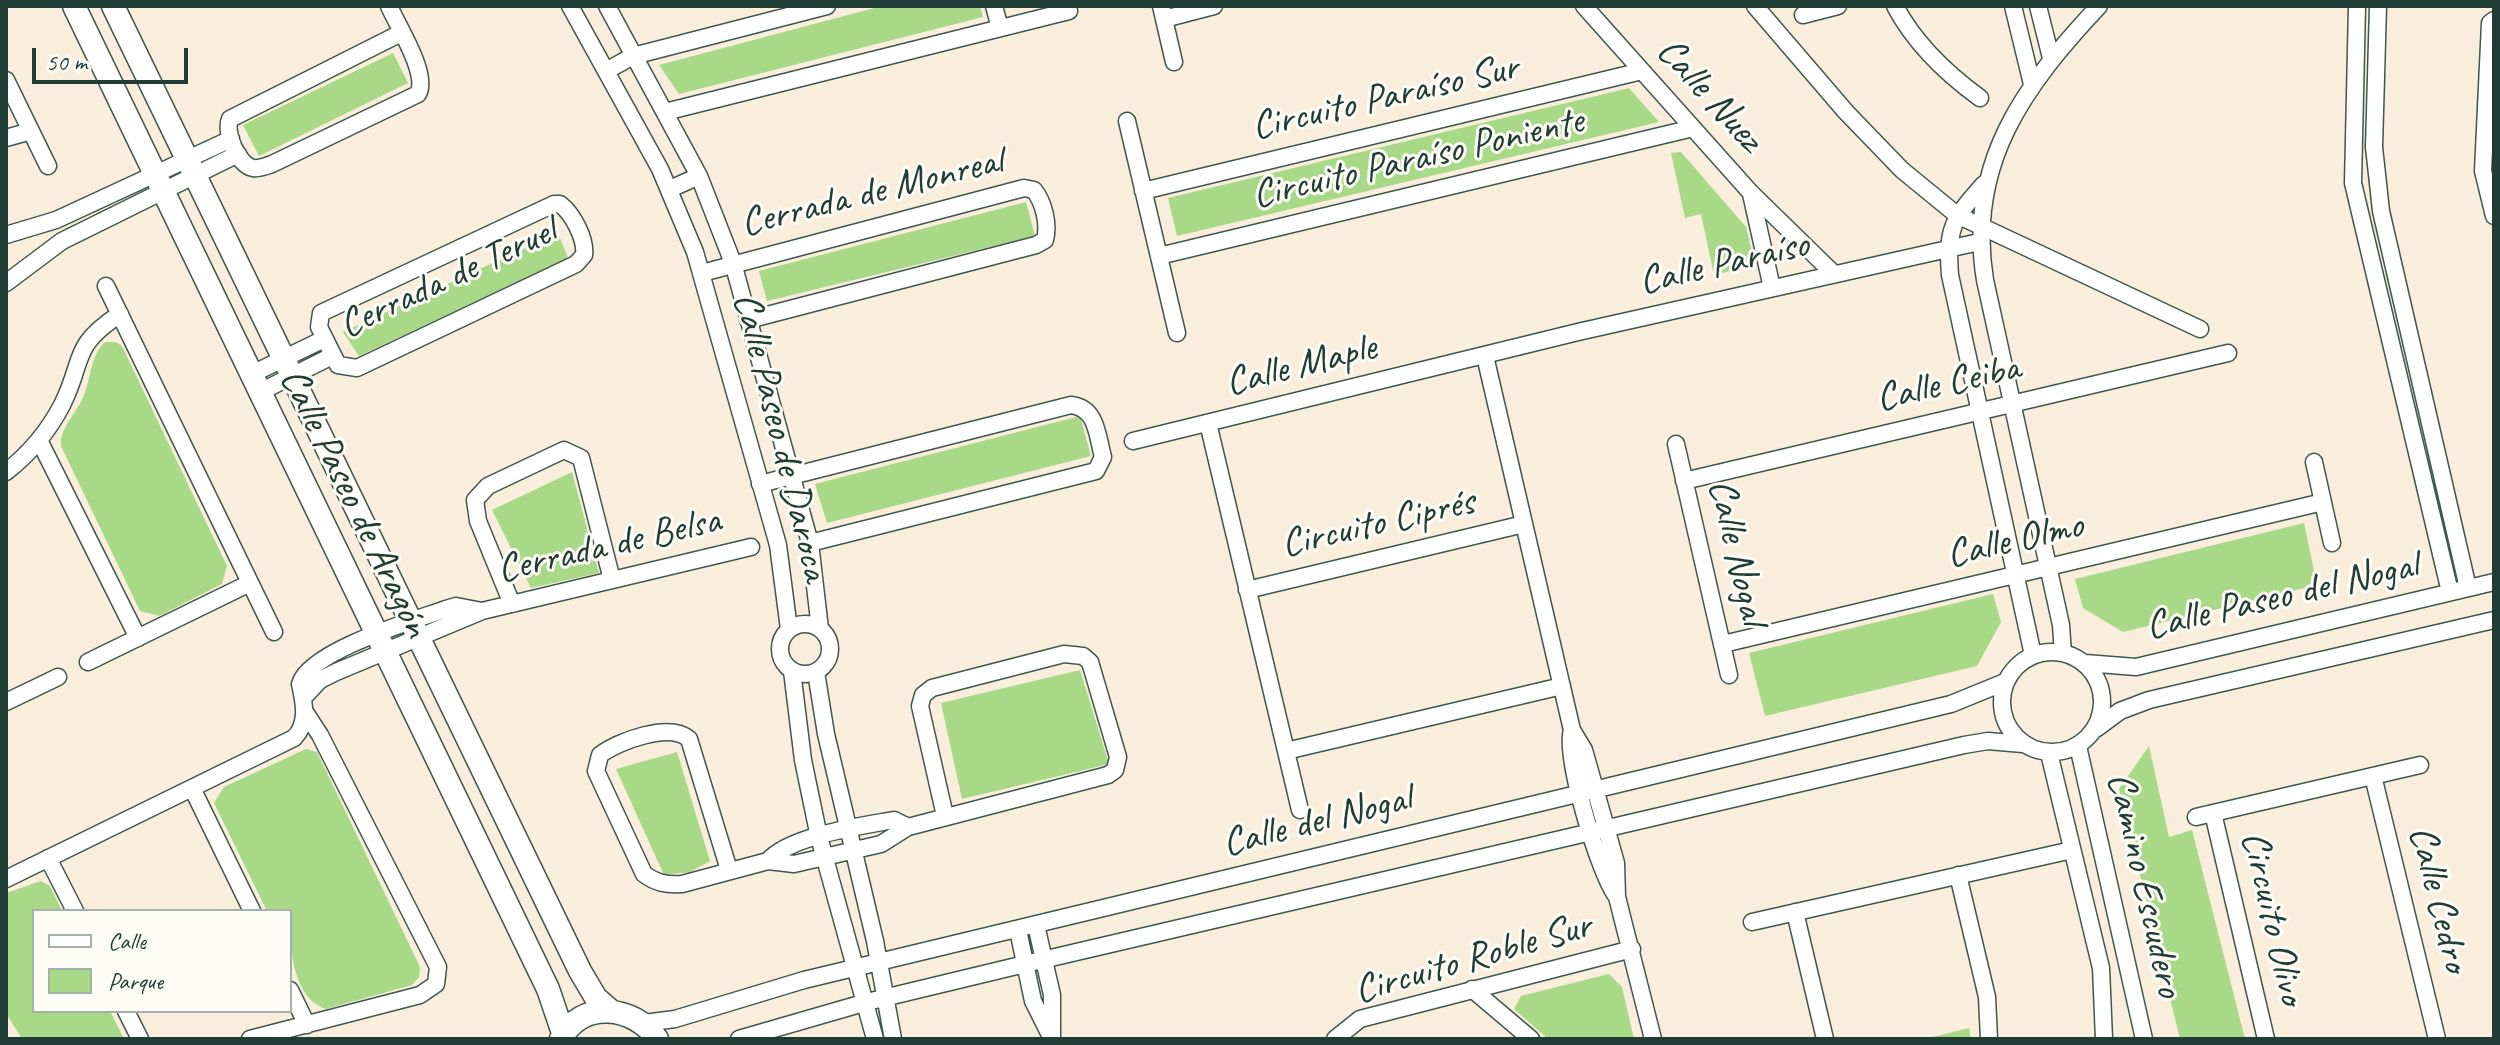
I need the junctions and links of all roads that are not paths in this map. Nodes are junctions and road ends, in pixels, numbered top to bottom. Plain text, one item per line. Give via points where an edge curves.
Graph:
1 (74, 6) edge
2 (113, 6) edge
3 (389, 6) edge
4 (570, 6) edge
5 (607, 6) edge
6 (827, 6) edge
7 (994, 6) edge
8 (1214, 6) edge
9 (1584, 6) edge
10 (1755, 6) edge
11 (1838, 6) edge
12 (1895, 6) edge
13 (2013, 6) edge
14 (2038, 6) edge
15 (2099, 6) edge
16 (2357, 6) edge
17 (2378, 6) edge
18 (2489, 6) edge
19 (1069, 11) dead end
20 (1162, 12) edge
21 (2494, 12) edge
22 (1803, 15) dead end
23 (2494, 20) edge
24 (1000, 28) junction
25 (401, 33) junction
26 (633, 56) junction
27 (2051, 58) junction
28 (1174, 62) dead end
29 (606, 71) junction
30 (1642, 71) junction
31 (6, 80) edge
32 (2032, 84) junction
33 (1980, 98) dead end
34 (665, 112) junction
35 (1127, 121) dead end
36 (2490, 123) edge
37 (1693, 128) junction
38 (31, 131) junction
39 (6, 138) edge
40 (235, 147) junction
41 (48, 166) dead end
42 (192, 167) junction
43 (699, 176) junction
44 (159, 183) junction
45 (1985, 183) junction
46 (670, 189) junction
47 (1143, 191) junction
48 (1751, 193) junction
49 (1957, 215) junction
50 (2494, 216) edge
51 (1979, 224) junction
52 (6, 235) edge
53 (1979, 242) junction
54 (1948, 249) junction
55 (1159, 256) junction
56 (733, 263) junction
57 (702, 273) junction
58 (1834, 274) junction
59 (6, 283) edge
60 (106, 286) dead end
61 (1772, 288) junction
62 (2403, 313) junction
63 (120, 314) junction
64 (2384, 318) junction
65 (748, 320) junction
66 (2200, 329) dead end
67 (1177, 333) dead end
68 (324, 339) junction
69 (2228, 353) dead end
70 (332, 356) junction
71 (1485, 356) junction
72 (288, 367) junction
73 (256, 383) junction
74 (2012, 404) junction
75 (1979, 412) junction
76 (1208, 423) junction
77 (39, 440) junction
78 (1133, 441) dead end
79 (1676, 444) dead end
80 (2314, 462) dead end
81 (6, 472) edge
82 (790, 475) junction
83 (1684, 481) junction
84 (760, 484) junction
85 (2323, 502) junction
86 (1524, 524) junction
87 (810, 543) junction
88 (2332, 543) dead end
89 (751, 547) dead end
90 (2047, 569) junction
91 (2015, 576) junction
92 (612, 580) junction
93 (2494, 582) edge
94 (250, 583) junction
95 (2468, 588) junction
96 (1247, 590) junction
97 (2450, 592) junction
98 (512, 604) junction
99 (2494, 620) edge
100 (415, 629) junction
101 (789, 629) junction
102 (820, 629) junction
103 (274, 632) dead end
104 (138, 638) junction
105 (381, 642) junction
106 (1723, 644) junction
107 (2063, 653) junction
108 (2033, 655) junction
109 (88, 662) dead end
110 (2085, 663) junction
111 (792, 671) junction
112 (816, 672) junction
113 (1729, 675) dead end
114 (58, 677) dead end
115 (2005, 682) junction
116 (1562, 686) junction
117 (6, 702) edge
118 (304, 705) junction
119 (2097, 728) junction
120 (2023, 744) junction
121 (2078, 746) junction
122 (1286, 751) junction
123 (2049, 753) junction
124 (2420, 765) dead end
125 (2373, 776) junction
126 (192, 788) junction
127 (1588, 792) junction
128 (1300, 810) dead end
129 (2213, 813) junction
130 (945, 816) junction
131 (2196, 817) dead end
132 (908, 827) junction
133 (848, 830) junction
134 (1599, 832) junction
135 (819, 837) junction
136 (853, 850) junction
137 (2072, 850) junction
138 (824, 857) junction
139 (48, 858) junction
140 (768, 861) junction
141 (729, 870) junction
142 (1958, 875) junction
143 (6, 879) edge
144 (74, 909) edge
145 (251, 909) edge
146 (1795, 912) junction
147 (1752, 922) dead end
148 (1036, 925) junction
149 (1018, 930) junction
150 (1632, 949) junction
151 (1044, 960) junction
152 (877, 963) junction
153 (1025, 964) junction
154 (857, 969) junction
155 (1472, 989) junction
156 (292, 994) edge
157 (884, 999) junction
158 (867, 1002) junction
159 (611, 1011) junction
160 (127, 1013) edge
161 (307, 1025) junction
162 (650, 1031) edge
163 (562, 1036) edge
164 (1052, 1038) edge
165 (140, 1039) edge
166 (250, 1039) edge
167 (739, 1039) edge
168 (875, 1039) edge
169 (893, 1039) edge
170 (1335, 1039) edge
171 (1531, 1039) edge
172 (1653, 1039) edge
173 (1825, 1039) edge
174 (1989, 1039) edge
175 (2104, 1039) edge
176 (2144, 1039) edge
177 (2266, 1039) edge
178 (2437, 1039) edge

1 - 44 street, Calle Paseo de Aragón
2 - 42 street, Calle Paseo de Aragón
3 - 25 street
4 - 29 street, Calle Paseo de Daroca
5 - 26 street, Calle Paseo de Daroca
6 - 26 street
7 - 24 street
8 - 20 street
9 - 30 street, Calle Nuez
10 - 49 street via 1902,170
11 - 22 street
12 - 33 street via 1913,35
13 - 32 street
14 - 27 street
15 - 27 street
16 - 64 street via 2353,183
17 - 62 street via 2375,175
18 - 21 street
19 - 24 street
20 - 28 street
23 - 36 street
24 - 34 street
25 - 40 street via 236,114 227,123
25 - 40 street via 423,80 410,101 263,167 250,167
26 - 29 street
26 - 34 street, Calle Paseo de Daroca
27 - 32 street
29 - 46 street, Calle Paseo de Daroca
30 - 37 street, Calle Nuez
30 - 47 street, Circuito Paraíso Sur
31 - 38 street
32 - 45 street
34 - 43 street, Calle Paseo de Daroca
35 - 47 street
36 - 50 street via 2483,171
37 - 48 street, Calle Nuez
37 - 55 street, Circuito Paraíso Poniente
38 - 39 street
38 - 41 street
40 - 42 street
42 - 44 street
42 - 72 street, Calle Paseo de Aragón
43 - 46 street
43 - 56 street, Calle Paseo de Daroca
44 - 52 street
44 - 59 street via 62,241
44 - 73 street, Calle Paseo de Aragón
45 - 49 street
45 - 51 street
46 - 57 street, Calle Paseo de Daroca
47 - 55 street
48 - 58 street, Calle Nuez
48 - 61 street, Calle Nuez
49 - 51 street
49 - 54 street
51 - 53 street
51 - 66 street
53 - 54 street, Calle Paraíso
53 - 74 street
54 - 58 street, Calle Paraíso
54 - 75 street
55 - 67 street
56 - 57 street, Cerrada de Monreal
56 - 65 street, Calle Paseo de Daroca
56 - 65 street, Cerrada de Monreal via 1024,188 1040,197 1048,230 1036,245
57 - 84 street, Calle Paseo de Daroca
58 - 61 street, Calle Paraíso
60 - 63 street
61 - 71 street, Calle Paraíso
62 - 64 street
62 - 95 street
63 - 77 street via 79,352 63,402
63 - 94 street
64 - 97 street
65 - 82 street, Calle Paseo de Daroca
68 - 70 street, Cerrada de Teruel
68 - 70 street, Cerrada de Teruel via 318,322 328,309 554,204 569,212 583,242 584,255 576,264 357,368 344,368
68 - 72 street, Cerrada de Teruel
69 - 74 street, Calle Ceiba
70 - 72 street, Cerrada de Teruel
71 - 76 street, Calle Maple
71 - 86 street, Circuito Ciprés
72 - 73 street, Cerrada de Teruel
72 - 100 street, Calle Paseo de Aragón
73 - 105 street, Calle Paseo de Aragón
74 - 75 street, Calle Ceiba
74 - 90 street
75 - 83 street, Calle Ceiba
75 - 91 street
76 - 78 street, Calle Maple
76 - 96 street, Circuito Ciprés
77 - 81 street
77 - 104 street
79 - 83 street, Calle Nogal
80 - 85 street
82 - 84 street
82 - 87 street, Calle Paseo de Daroca
82 - 87 street via 1071,405 1091,413 1103,457 1096,471
83 - 106 street, Calle Nogal
84 - 101 street, Calle Paseo de Daroca via 784,573
85 - 88 street
85 - 90 street, Calle Olmo
86 - 96 street, Circuito Ciprés
86 - 116 street, Circuito Ciprés
87 - 102 street, Calle Paseo de Daroca
89 - 92 street, Cerrada de Belsa
90 - 91 street, Calle Olmo
90 - 107 street
91 - 106 street, Calle Olmo
91 - 108 street
92 - 98 street, Cerrada de Belsa
92 - 98 street via 581,458 564,450 488,486 475,500 478,521
93 - 95 street, Calle Paseo del Nogal
94 - 103 street
94 - 104 street
95 - 97 street, Calle Paseo del Nogal
96 - 122 street, Circuito Ciprés
97 - 110 street, Calle Paseo del Nogal via 2136,667
98 - 100 street, Cerrada de Belsa
99 - 119 street, Calle Paseo del Nogal via 2149,700 2120,711
100 - 105 street, Cerrada de Belsa
100 - 159 street, Calle Paseo de Aragón via 580,971
101 - 102 street via 805,623
101 - 111 street via 779,651
102 - 112 street via 831,651
104 - 109 street
105 - 118 street, Cerrada de Belsa via 312,666 300,684
105 - 163 street, Calle Paseo de Aragón via 552,997
106 - 113 street, Calle Nogal
107 - 108 street
107 - 110 street
108 - 115 street via 2021,661
110 - 119 street via 2103,699
111 - 112 street
111 - 135 street
112 - 133 street
114 - 117 street
115 - 120 street via 2004,717
115 - 127 street, Calle del Nogal via 1951,704
116 - 122 street
116 - 127 street, Circuito Ciprés via 1572,730 1584,750
118 - 126 street, Cerrada de Belsa via 300,732 294,738
118 - 161 street via 438,967 436,984 420,995
119 - 121 street
120 - 123 street
120 - 134 street, Calle del Nogal via 1964,745
121 - 123 street
121 - 176 street, Camino Escudero
122 - 128 street, Circuito Ciprés
123 - 137 street, Camino Escudero
124 - 125 street
125 - 129 street
125 - 178 street, Calle Cedro
126 - 139 street, Cerrada de Belsa
126 - 145 street
127 - 134 street, Circuito Ciprés
127 - 148 street, Calle del Nogal
129 - 131 street
129 - 177 street, Circuito Olivo
130 - 130 street via 1099,779 1115,770 1118,757 1090,662 1064,654 932,688 923,695 920,706
130 - 132 street
132 - 133 street via 894,820
132 - 136 street via 881,844
133 - 135 street
133 - 136 street
134 - 150 street, Circuito Ciprés via 1605,878 1617,897
134 - 151 street, Calle del Nogal
135 - 138 street
135 - 140 street via 790,844
136 - 138 street
136 - 152 street
137 - 142 street
137 - 175 street, Camino Escudero via 2101,968
138 - 140 street via 794,864
138 - 154 street
139 - 143 street, Cerrada de Belsa
139 - 144 street
140 - 141 street
141 - 141 street via 669,885 644,874 596,771 600,755 663,733 675,731 689,739
142 - 146 street
142 - 174 street via 1987,997
146 - 147 street
146 - 173 street
148 - 149 street, Calle del Nogal
148 - 151 street
149 - 152 street, Calle del Nogal
149 - 153 street
150 - 155 street, Circuito Roble Sur
150 - 172 street, Circuito Ciprés
151 - 153 street, Calle del Nogal
151 - 164 street
152 - 154 street, Calle del Nogal
152 - 157 street
153 - 157 street, Calle del Nogal
153 - 164 street via 1037,1014
154 - 158 street
154 - 162 street, Calle del Nogal via 804,980
155 - 170 street, Circuito Roble Sur via 1360,1019
155 - 171 street
156 - 161 street
157 - 158 street, Calle del Nogal
157 - 169 street
158 - 167 street, Calle del Nogal
158 - 168 street
159 - 162 street
159 - 163 street via 576,1021
160 - 165 street
161 - 166 street

